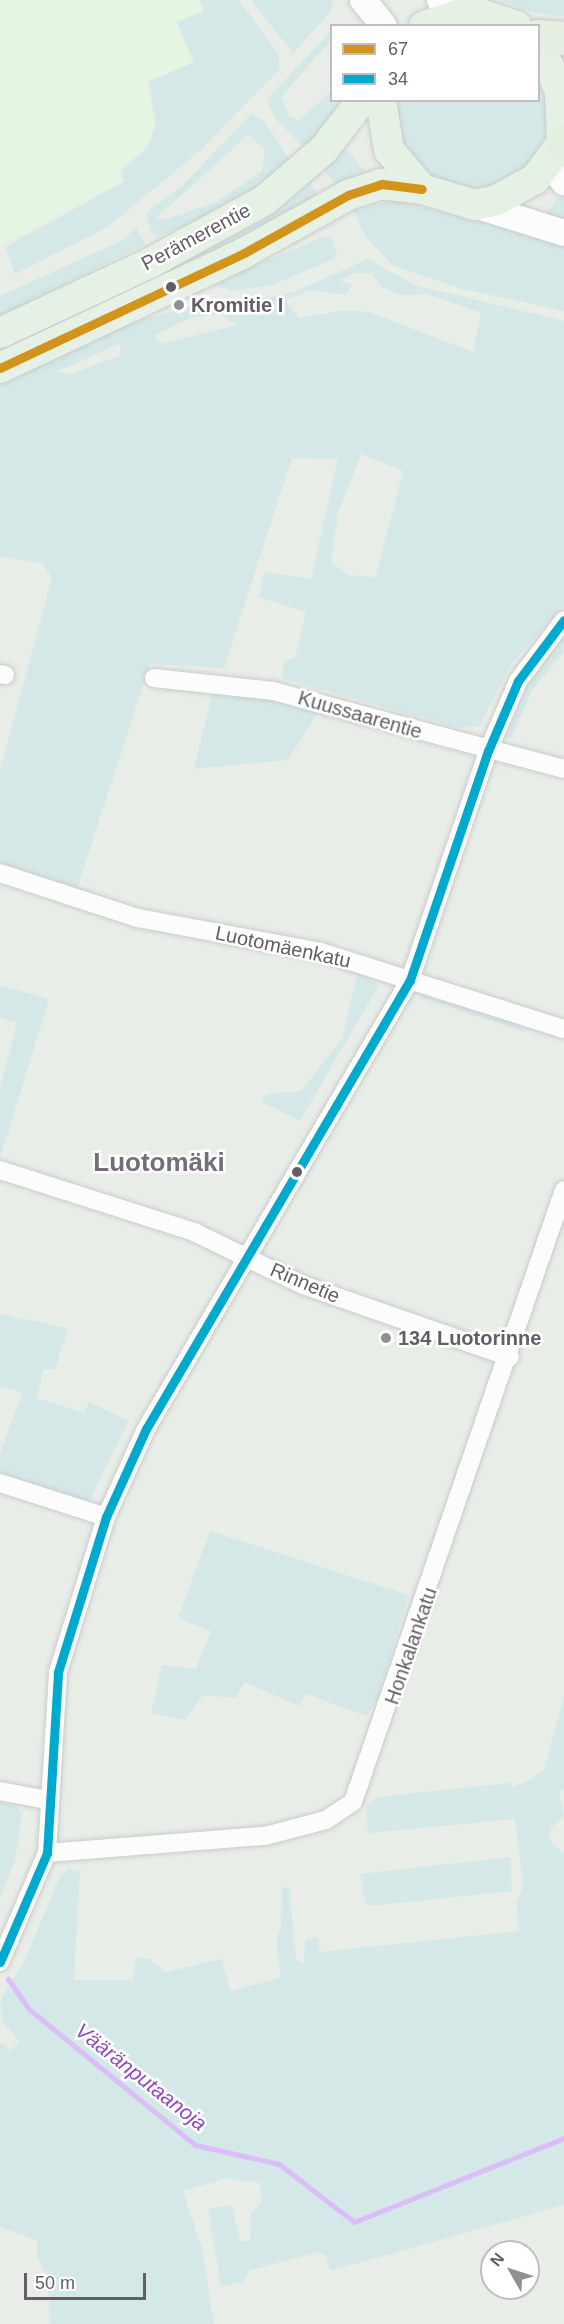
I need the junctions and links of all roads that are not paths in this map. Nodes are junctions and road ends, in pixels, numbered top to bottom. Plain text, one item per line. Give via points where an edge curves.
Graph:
1 (363, 0) edge
2 (440, 0) edge
3 (471, 11) junction
4 (382, 24) edge
5 (430, 24) edge
6 (512, 24) edge
7 (540, 36) edge
8 (564, 38) edge
9 (540, 47) edge
10 (360, 102) edge
11 (381, 102) edge
12 (560, 157) edge
13 (422, 189) junction
14 (475, 205) junction
15 (564, 233) edge
16 (0, 333) edge
17 (0, 368) edge
18 (564, 620) edge
19 (154, 678) dead end
20 (488, 751) junction
21 (564, 769) edge
22 (0, 873) edge
23 (410, 980) junction
24 (564, 1029) edge
25 (1, 1174) edge
26 (564, 1190) edge
27 (250, 1257) junction
28 (510, 1357) junction
29 (0, 1483) edge
30 (106, 1517) junction
31 (0, 1791) edge
32 (47, 1800) junction
33 (48, 1853) junction
34 (0, 1962) edge

1 - 4 main road
2 - 3 main road
3 - 5 highway
3 - 6 highway
7 - 8 highway
9 - 12 highway via 560,91
10 - 16 highway, Perämerentie via 324,149 265,200 150,263
11 - 13 highway via 389,150
12 - 14 highway via 518,191
13 - 14 highway, Perämerentie
13 - 17 highway, Perämerentie via 382,184 348,195 234,258
14 - 15 main road
18 - 20 street via 518,681
19 - 20 street, Kuussaarentie via 273,691
20 - 21 street, Kuussaarentie
20 - 23 street
22 - 23 street, Luotomäenkatu via 138,918 298,947
23 - 24 street, Luotomäenkatu
23 - 27 street
25 - 27 street, Rinnetie via 194,1232
26 - 28 street, Honkalankatu
27 - 28 street, Rinnetie via 303,1285
27 - 30 street via 146,1429
28 - 33 street, Honkalankatu via 353,1802 327,1820 265,1836
29 - 30 street
30 - 32 street via 63,1645
31 - 32 street
32 - 33 street
33 - 34 street

